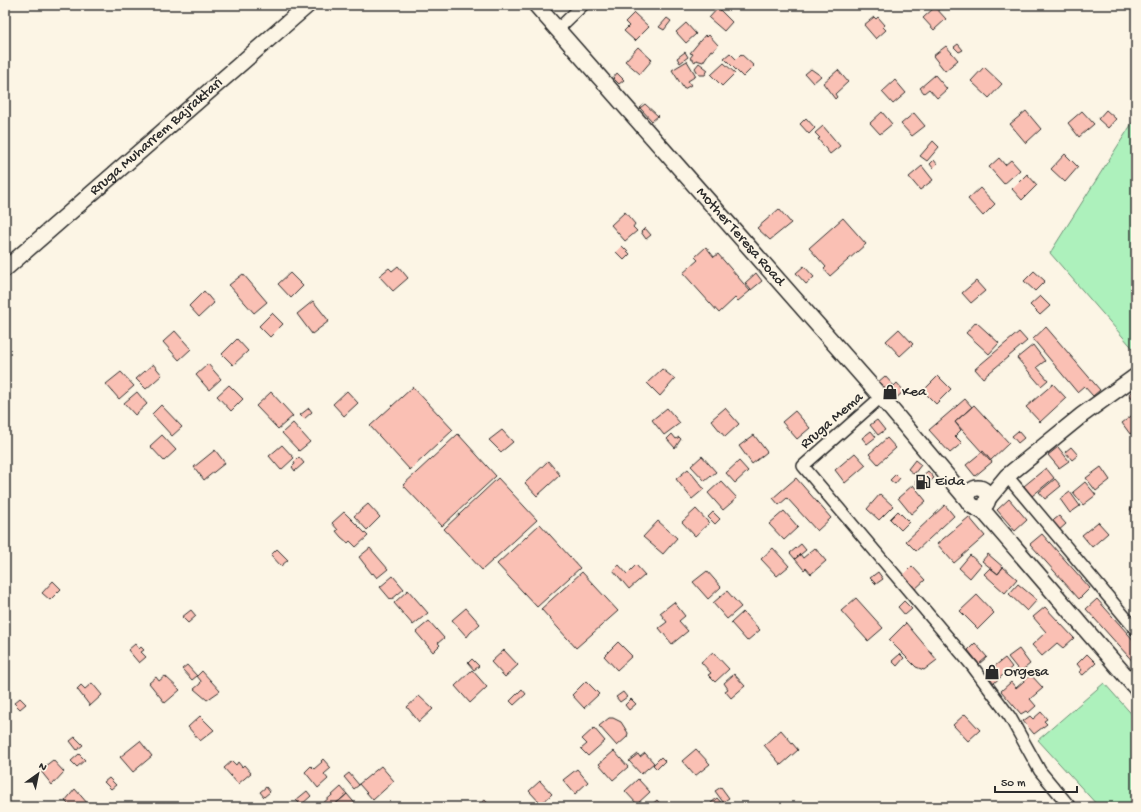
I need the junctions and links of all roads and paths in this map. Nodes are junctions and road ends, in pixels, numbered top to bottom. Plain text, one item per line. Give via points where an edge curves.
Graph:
1 (308, 5) edge
2 (536, 5) edge
3 (583, 5) edge
4 (558, 30) junction
5 (5, 269) edge
6 (1136, 376) edge
7 (881, 398) junction
8 (1007, 476) junction
9 (980, 501) junction
10 (1136, 630) edge
11 (1136, 688) edge
12 (1070, 807) edge

1 - 5 main road, Rruga Muharrem Bajraktari
2 - 4 main road, Mother Teresa Road
3 - 4 street
4 - 7 main road, Mother Teresa Road
6 - 8 main road via 1082,415
7 - 9 main road, Mother Teresa Road via 943,471
7 - 12 street, Rruga Mema via 803,466 973,667 1010,717 1040,771
8 - 9 main road
8 - 10 street
9 - 11 main road

